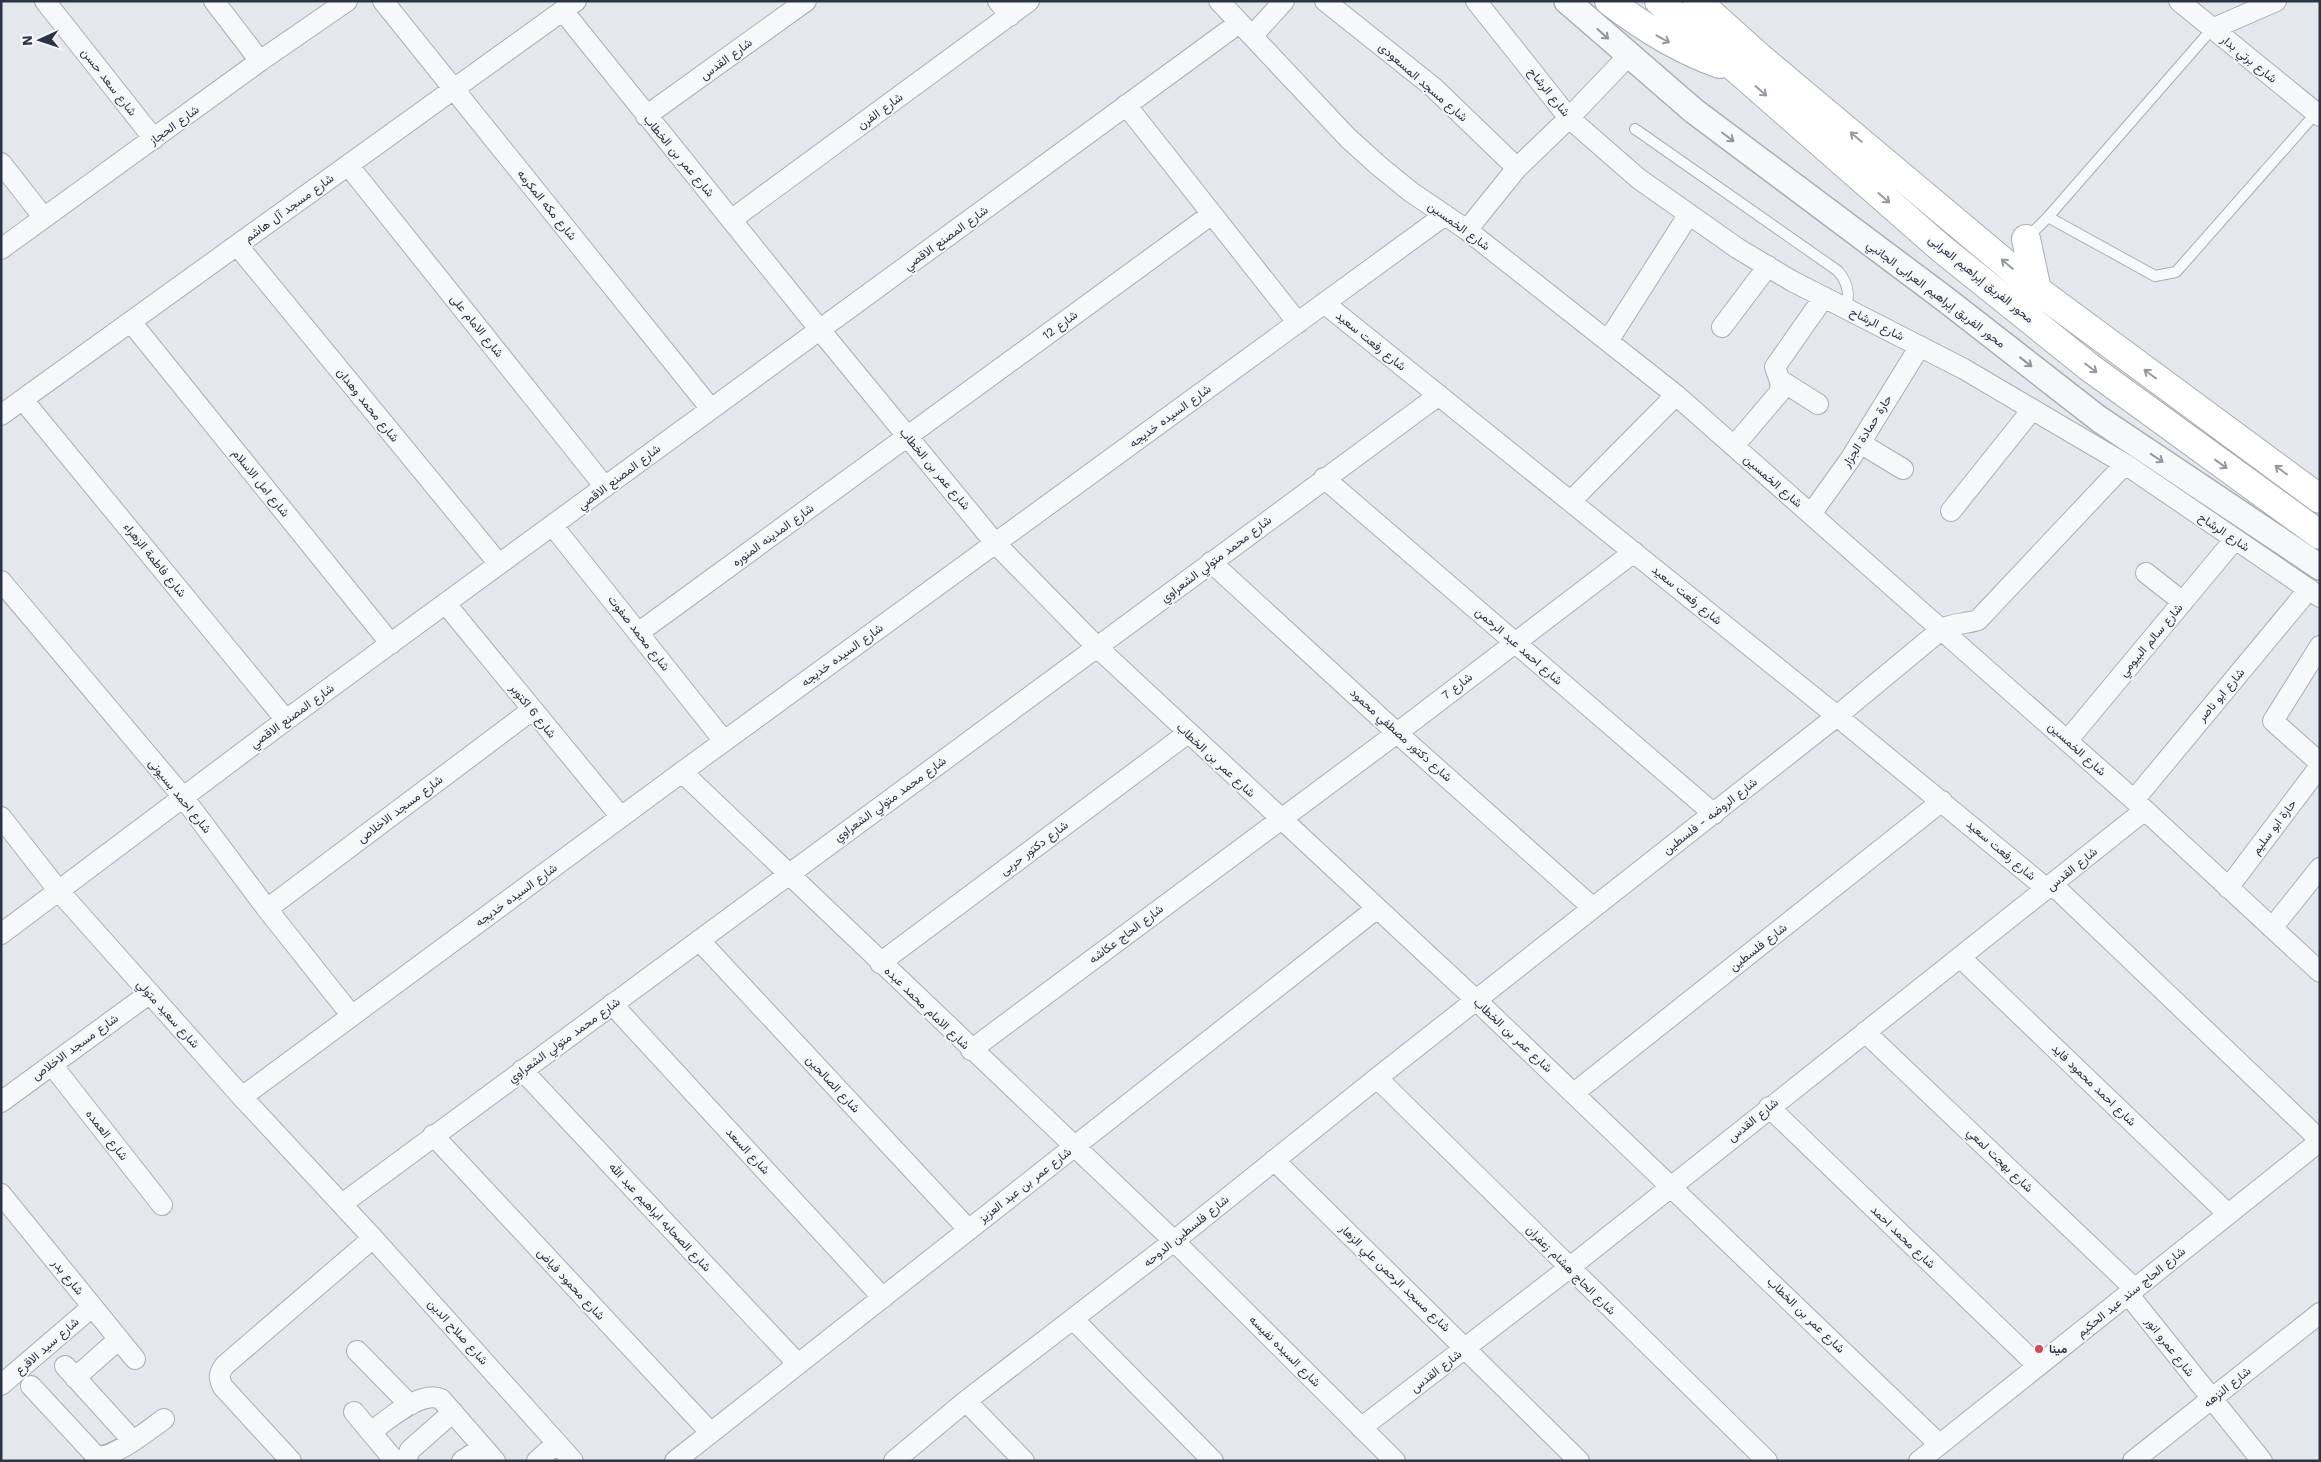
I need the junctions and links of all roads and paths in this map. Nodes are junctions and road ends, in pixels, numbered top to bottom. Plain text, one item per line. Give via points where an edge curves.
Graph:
1 (46, 1) edge
2 (214, 1) edge
3 (347, 1) edge
4 (383, 1) edge
5 (806, 1) edge
6 (1029, 1) edge
7 (1219, 1) edge
8 (1284, 1) edge
9 (1476, 1) edge
10 (1567, 1) edge
11 (1609, 1) edge
12 (1659, 1) edge
13 (1697, 1) edge
14 (2179, 1) edge
15 (2276, 1) edge
16 (1331, 3) edge
17 (570, 6) edge
18 (1004, 9) edge
19 (2212, 29) junction
20 (1246, 30) junction
21 (1628, 56) junction
22 (260, 61) junction
23 (1738, 71) junction
24 (453, 89) junction
25 (1126, 105) junction
26 (2318, 115) edge
27 (646, 116) junction
28 (1570, 118) junction
29 (1635, 129) dead end
30 (154, 139) junction
31 (1, 163) edge
32 (348, 165) junction
33 (1517, 168) junction
34 (1212, 214) junction
35 (1689, 214) junction
36 (1445, 215) junction
37 (44, 218) junction
38 (2048, 218) junction
39 (731, 220) junction
40 (1467, 230) junction
41 (2026, 239) joint
42 (238, 245) junction
43 (1, 249) edge
44 (1768, 266) junction
45 (2037, 290) junction
46 (1824, 297) junction
47 (1324, 303) junction
48 (1846, 308) junction
49 (132, 322) junction
50 (1298, 323) junction
51 (1722, 328) dead end
52 (820, 330) junction
53 (1608, 340) junction
54 (1920, 346) junction
55 (1780, 380) junction
56 (1439, 395) junction
57 (1676, 395) junction
58 (23, 400) junction
59 (1818, 404) dead end
60 (711, 409) junction
61 (2031, 411) junction
62 (1, 415) edge
63 (908, 437) junction
64 (1860, 443) junction
65 (1734, 446) junction
66 (2125, 464) junction
67 (1903, 469) dead end
68 (1324, 478) junction
69 (605, 487) junction
70 (2320, 500) edge
71 (1571, 501) junction
72 (1950, 511) dead end
73 (1811, 514) junction
74 (553, 526) junction
75 (2320, 535) edge
76 (2235, 539) junction
77 (995, 543) junction
78 (1634, 552) junction
79 (1211, 562) junction
80 (499, 564) junction
81 (2320, 567) edge
82 (2146, 573) dead end
83 (1, 581) edge
84 (2314, 593) edge
85 (2183, 602) junction
86 (446, 604) junction
87 (1942, 629) junction
88 (638, 633) junction
89 (1513, 642) junction
90 (391, 644) junction
91 (2320, 646) edge
92 (1097, 647) junction
93 (532, 710) junction
94 (1838, 716) junction
95 (286, 720) junction
96 (1397, 732) junction
97 (1188, 733) junction
98 (724, 741) junction
99 (2067, 741) junction
100 (2320, 764) edge
101 (682, 772) junction
102 (183, 797) junction
103 (1942, 801) junction
104 (2140, 805) junction
105 (1714, 814) junction
106 (1, 817) edge
107 (621, 817) junction
108 (1280, 819) junction
109 (2320, 868) edge
110 (789, 874) junction
111 (2050, 887) junction
112 (2228, 888) junction
113 (58, 890) junction
114 (1592, 907) junction
115 (267, 909) junction
116 (1376, 909) junction
117 (2272, 928) junction
118 (1, 934) edge
119 (699, 940) junction
120 (1960, 957) junction
121 (880, 963) junction
122 (2320, 972) edge
123 (150, 993) junction
124 (1476, 1000) junction
125 (612, 1004) junction
126 (352, 1016) junction
127 (1865, 1032) junction
128 (972, 1050) junction
129 (52, 1065) junction
130 (522, 1070) junction
131 (1377, 1078) junction
132 (1574, 1092) junction
133 (242, 1097) junction
134 (1, 1102) edge
135 (1769, 1107) junction
136 (433, 1136) junction
137 (2320, 1141) edge
138 (1075, 1147) junction
139 (1274, 1160) junction
140 (1672, 1185) junction
141 (1, 1194) edge
142 (342, 1204) junction
143 (162, 1205) dead end
144 (2228, 1214) junction
145 (968, 1229) junction
146 (373, 1238) junction
147 (1174, 1241) junction
148 (1569, 1268) junction
149 (2132, 1291) junction
150 (883, 1298) junction
151 (92, 1307) junction
152 (2319, 1315) edge
153 (1073, 1319) junction
154 (119, 1339) junction
155 (1466, 1348) junction
156 (357, 1350) dead end
157 (135, 1359) dead end
158 (798, 1364) junction
159 (2038, 1366) junction
160 (1, 1386) edge
161 (31, 1386) dead end
162 (2212, 1399) junction
163 (966, 1401) junction
164 (410, 1405) junction
165 (354, 1412) dead end
166 (453, 1412) junction
167 (164, 1419) dead end
168 (1362, 1428) junction
169 (371, 1432) junction
170 (710, 1432) junction
171 (133, 1440) junction
172 (557, 1442) junction
173 (1939, 1444) junction
174 (489, 1454) edge
175 (393, 1460) edge
176 (291, 1461) edge
177 (406, 1461) edge
178 (462, 1461) edge
179 (537, 1461) edge
180 (573, 1461) edge
181 (675, 1461) edge
182 (894, 1461) edge
183 (1024, 1461) edge
184 (1213, 1461) edge
185 (1395, 1461) edge
186 (1579, 1461) edge
187 (1767, 1461) edge
188 (1918, 1461) edge
189 (2133, 1461) edge
190 (2262, 1461) edge

1 - 30 street, شارع سعد حسن
2 - 22 street
3 - 22 street, شارع الحجاز
4 - 24 street, شارع مكه المكرمه
5 - 27 street, شارع القدس
6 - 18 street, شارع الفرن
7 - 20 street, شارع الخمسين
8 - 20 street
9 - 28 street, شارع الرشاح
10 -> 21 street, محور الفريق إبراهيم العرابى الجانبي
11 -> 23 main road via 1664,39
12 - 23 main road, محور الفريق إبراهيم العرابى
45 -> 13 main road
14 - 19 street, شارع برتي بدار
15 - 19 street
16 - 33 street, شارع مسجد المسعودى via 1432,88
17 - 24 street, شارع مسجد آل هاشم
17 - 27 street, شارع عمر بن الخطاب
18 - 39 street, شارع الفرن
19 - 26 street, شارع برتي بدار
19 - 38 lane
20 - 25 street, شارع المصنع الاقصي
20 - 36 street, شارع الخمسين via 1348,138 1398,182
21 - 28 street
21 -> 81 street, محور الفريق إبراهيم العرابى الجانبي via 1694,111 2099,419
22 - 30 street, شارع الحجاز
23 -> 75 main road, محور الفريق إبراهيم العرابى via 1942,249 2058,342
24 - 32 street, شارع مسجد آل هاشم
24 - 60 street, شارع مكه المكرمه
25 - 34 street
25 - 52 street, شارع المصنع الاقصي
26 - 38 lane via 2176,272 2155,276
27 - 39 street, شارع عمر بن الخطاب
28 - 33 street
28 - 35 street, شارع الرشاح via 1639,179
29 - 48 lane via 1838,271 1847,284
30 - 37 street, شارع الحجاز
31 - 37 street
32 - 42 street, شارع مسجد آل هاشم
32 - 69 street, شارع الامام على
33 - 40 street
34 - 50 street
34 - 63 street, شارع 12
35 - 44 street, شارع الرشاح
35 - 53 street
36 - 40 street, شارع الخمسين
36 - 47 street, شارع السيده خديجه
37 - 43 street, شارع الحجاز
38 - 41 lane
39 - 52 street, شارع عمر بن الخطاب
40 - 53 street, شارع الخمسين
41 - 45 main road
42 - 49 street, شارع مسجد آل هاشم
42 - 80 street, شارع محمد وهدان
44 - 46 street, شارع الرشاح
44 - 51 street
70 -> 45 main road
46 - 48 street, شارع الرشاح
46 - 55 street via 1775,366
47 - 50 street, شارع السيده خديجه
47 - 56 street, شارع رفعت سعيد
48 - 54 street, شارع الرشاح
49 - 58 street, شارع مسجد آل هاشم
49 - 90 street, شارع امل الاسلام
50 - 77 street, شارع السيده خديجه
52 - 60 street, شارع المصنع الاقصي
52 - 63 street, شارع عمر بن الخطاب
53 - 57 street, شارع الخمسين
54 - 61 street, شارع الرشاح
54 - 64 street, حارة حمادة الجزار
55 - 59 street
55 - 65 street via 1779,393
56 - 68 street, شارع محمد متولي الشعراوي
56 - 71 street, شارع رفعت سعيد
57 - 65 street, شارع الخمسين
57 - 71 street
58 - 62 street, شارع مسجد آل هاشم
58 - 95 street, شارع فاطمة الزهراء
60 - 69 street, شارع المصنع الاقصي
61 - 66 street, شارع الرشاح
61 - 72 street
63 - 77 street, شارع عمر بن الخطاب
63 - 88 street, شارع المدينه المنوره
64 - 67 street
64 - 73 street, حارة حمادة الجزار
65 - 73 street, شارع الخمسين
66 - 76 street, شارع الرشاح
66 - 87 street via 1986,613 1969,623 1950,624
68 - 79 street, شارع محمد متولي الشعراوي
68 - 89 street, شارع احمد عبد الرحمن
69 - 74 street, شارع المصنع الاقصي
71 - 78 street, شارع رفعت سعيد
73 - 87 street, شارع الخمسين
74 - 80 street, شارع المصنع الاقصي
74 - 88 street, شارع محمد صفوت
76 - 84 street, شارع الرشاح
76 - 85 street, شارع سالم البيومي
77 - 92 street, شارع عمر بن الخطاب
77 - 98 street, شارع السيده خديجه
78 - 89 street, شارع 7
78 - 94 street, شارع رفعت سعيد
79 - 92 street, شارع محمد متولي الشعراوي
79 - 96 street, شارع دكتور مصطفي محمود
80 - 86 street, شارع المصنع الاقصي
82 - 85 street
83 - 102 street, شارع احمد بسيونى
84 - 104 street, شارع ابو ناصر
85 - 99 street, شارع سالم البيومي
86 - 90 street, شارع المصنع الاقصي
86 - 93 street, شارع 6 اكتوبر
87 - 94 street, شارع الروضه - فلسطين
87 - 99 street, شارع الخمسين
88 - 98 street, شارع محمد صفوت
89 - 96 street, شارع 7
89 - 105 street, شارع احمد عبد الرحمن
90 - 95 street, شارع المصنع الاقصي
91 - 100 street via 2273,721
92 - 97 street, شارع عمر بن الخطاب
92 - 110 street, شارع محمد متولي الشعراوي
93 - 107 street, شارع 6 اكتوبر
93 - 115 street, شارع مسجد الاخلاص
94 - 103 street, شارع رفعت سعيد
94 - 105 street, شارع الروضه - فلسطين
95 - 102 street, شارع المصنع الاقصي
96 - 108 street, شارع 7
96 - 114 street, شارع دكتور مصطفي محمود
97 - 108 street, شارع عمر بن الخطاب
97 - 121 street, شارع دكتور حربى
98 - 101 street, شارع السيده خديجه
99 - 104 street, شارع الخمسين
100 - 112 street, حارة ابو سليم
101 - 107 street, شارع السيده خديجه
101 - 110 street, شارع الامام محمد عبده
102 - 113 street, شارع المصنع الاقصي
102 - 115 street, شارع احمد بسيونى
103 - 111 street, شارع رفعت سعيد
103 - 132 street, شارع فلسطين
104 - 111 street, شارع القدس
104 - 112 street, شارع الخمسين
105 - 114 street, شارع الروضه - فلسطين
106 - 113 street, شارع سعيد متولي
107 - 126 street, شارع السيده خديجه
108 - 116 street, شارع عمر بن الخطاب
108 - 128 street, شارع الحاج عكاشه
109 - 117 street
110 - 119 street, شارع محمد متولي الشعراوي
110 - 121 street, شارع الامام محمد عبده
111 - 120 street, شارع القدس
111 - 137 street, شارع رفعت سعيد
112 - 117 street, شارع الخمسين
113 - 118 street, شارع المصنع الاقصي
113 - 123 street, شارع سعيد متولي
114 - 124 street, شارع الروضه - فلسطين
115 - 126 street, شارع احمد بسيونى
116 - 124 street, شارع عمر بن الخطاب
116 - 138 street, شارع عمر بن عبد العزيز
117 - 122 street, شارع الخمسين
119 - 125 street, شارع محمد متولي الشعراوي
119 - 145 street, شارع الصالحين
120 - 127 street, شارع القدس
120 - 144 street, شارع احمد محمود فايد
121 - 128 street, شارع الامام محمد عبده
123 - 129 street, شارع مسجد الاخلاص
123 - 133 street, شارع سعيد متولي
124 - 131 street, شارع فلسطين الدوحه
124 - 132 street, شارع عمر بن الخطاب
125 - 130 street, شارع محمد متولي الشعراوي
125 - 150 street, شارع السعد
126 - 133 street, شارع السيده خديجه
127 - 135 street, شارع القدس
127 - 149 street, شارع بهجت لمعي
128 - 138 street, شارع الامام محمد عبده
129 - 134 street, شارع مسجد الاخلاص
129 - 143 street, شارع العمده
130 - 136 street, شارع محمد متولي الشعراوي
130 - 158 street, شارع الصحابه ابراهيم عبد الله
131 - 139 street, شارع فلسطين الدوحه
131 - 148 street, شارع الحاج هشام زعفران
132 - 140 street, شارع عمر بن الخطاب
133 - 142 street, شارع سعيد متولي
135 - 140 street, شارع القدس
135 - 159 street, شارع محمد احمد
136 - 142 street, شارع محمد متولي الشعراوي
136 - 170 street, شارع محمود فياض
137 - 144 street, شارع الحاج سند عبد الحكيم
138 - 145 street, شارع عمر بن عبد العزيز
138 - 147 street, شارع الامام محمد عبده
139 - 147 street, شارع فلسطين الدوحه
139 - 155 street, شارع مسجد الرحمن علي الزهار
140 - 148 street, شارع القدس
140 - 173 street, شارع عمر بن الخطاب
141 - 151 street, شارع بدر
142 - 146 street, شارع صلاح الدين
144 - 149 street, شارع الحاج سند عبد الحكيم
145 - 150 street, شارع عمر بن عبد العزيز
146 - 172 street, شارع صلاح الدين
146 - 176 street via 220,1372 223,1388
147 - 153 street, شارع فلسطين الدوحه
147 - 168 street, شارع السيده نفيسه
148 - 155 street, شارع القدس
148 - 187 street, شارع الحاج هشام زعفران
149 - 159 street, شارع الحاج سند عبد الحكيم
149 - 162 street, شارع عمرو انور
150 - 158 street, شارع عمر بن عبد العزيز
151 - 154 street, شارع بدر
151 - 160 street, شارع سيد الاقرع
152 - 162 street, شارع النزهه
153 - 163 street, شارع فلسطين الدوحه
153 - 184 street
154 - 157 street, شارع بدر
154 - 171 street via 70,1372
155 - 168 street, شارع القدس
155 - 186 street, شارع مسجد الرحمن علي الزهار
156 - 164 street
158 - 170 street, شارع عمر بن عبد العزيز
159 - 173 street, شارع الحاج سند عبد الحكيم
161 - 171 street via 94,1455 105,1457
162 - 189 street, شارع النزهه
162 - 190 street, شارع عمرو انور
163 - 182 street, شارع فلسطين الدوحه
163 - 183 street
164 - 166 street via 435,1396
164 - 169 street
165 - 169 street
166 - 174 street
166 - 177 street via 410,1450
167 - 171 street
168 - 185 street, شارع السيده نفيسه
169 - 175 street
170 - 181 street, شارع عمر بن عبد العزيز
172 - 179 street
172 - 180 street, شارع صلاح الدين
173 - 188 street, شارع الحاج سند عبد الحكيم
174 - 178 street
175 - 177 street

